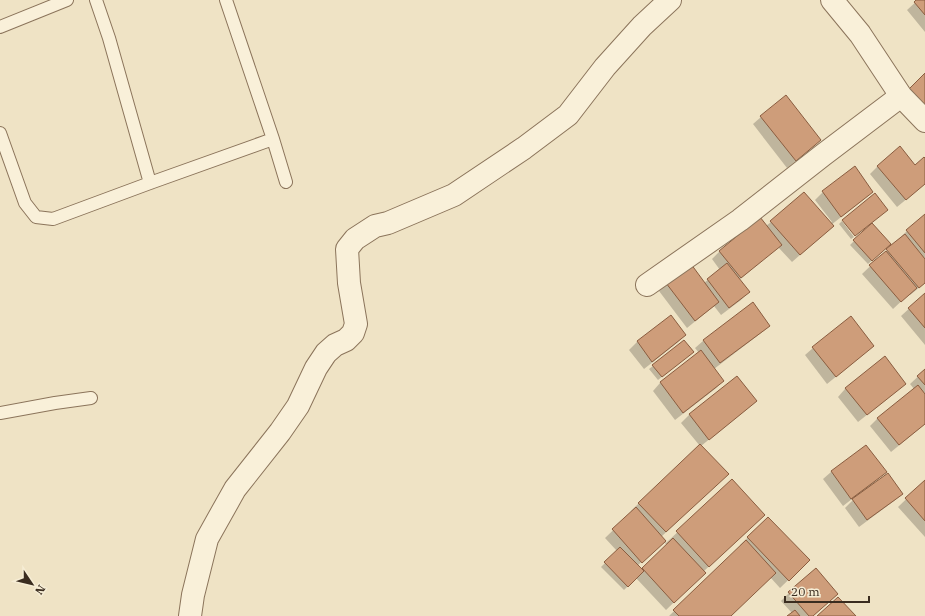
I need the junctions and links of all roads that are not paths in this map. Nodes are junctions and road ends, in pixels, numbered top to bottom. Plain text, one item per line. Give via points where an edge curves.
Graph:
1 (67, 0) edge
2 (96, 0) edge
3 (226, 0) edge
4 (670, 0) edge
5 (832, 0) edge
6 (0, 27) edge
7 (901, 96) junction
8 (925, 121) edge
9 (0, 132) edge
10 (273, 139) junction
11 (286, 182) dead end
12 (150, 183) junction
13 (647, 285) dead end
14 (91, 398) dead end
15 (0, 413) edge
16 (190, 616) edge

1 - 6 lane
2 - 12 lane
3 - 10 lane
4 - 16 street via 605,67 568,115 454,195 375,226 355,239 347,249 349,283 356,324 353,333 326,353 298,406 235,489 207,539
5 - 7 street via 860,34
7 - 8 street
7 - 13 street via 740,220
9 - 12 lane via 25,203 36,217 53,219
10 - 11 lane
10 - 12 lane
14 - 15 lane

